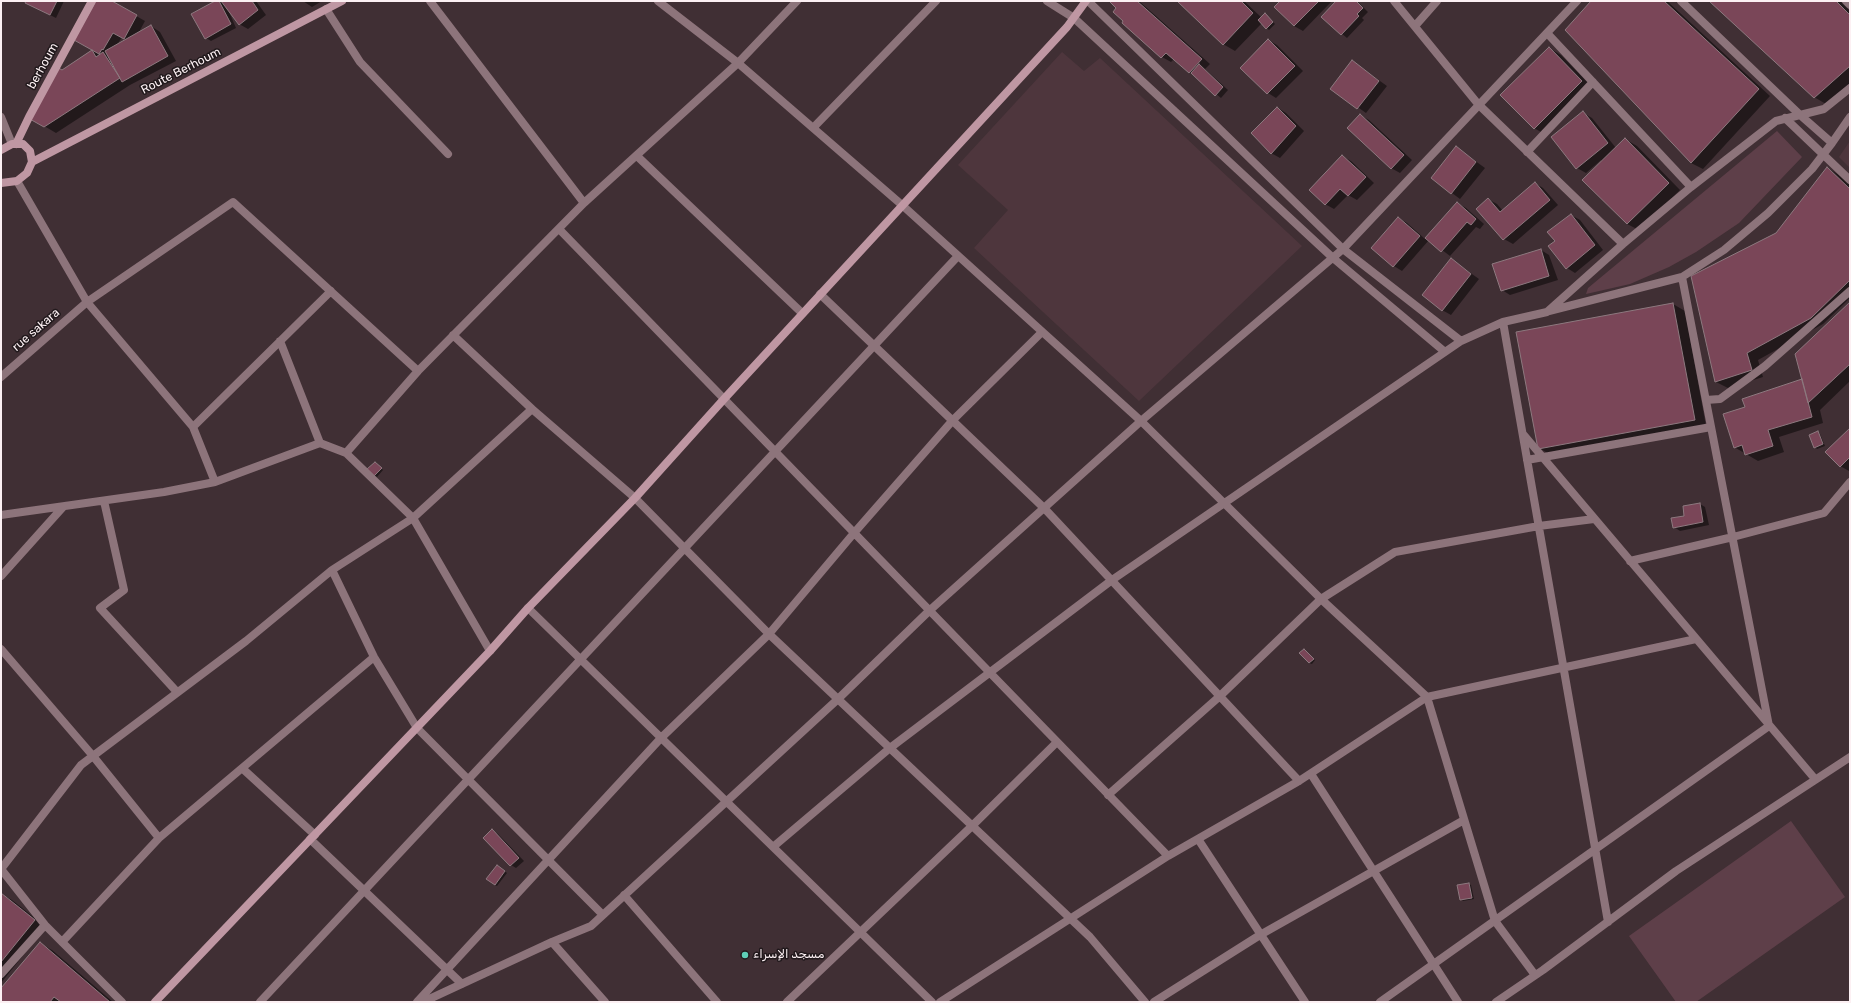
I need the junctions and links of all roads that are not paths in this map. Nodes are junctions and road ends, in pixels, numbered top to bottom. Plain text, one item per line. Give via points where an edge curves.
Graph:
1 (92, 1) edge
2 (342, 1) edge
3 (430, 1) edge
4 (658, 1) edge
5 (797, 1) edge
6 (936, 1) edge
7 (1047, 1) edge
8 (1087, 1) edge
9 (1394, 1) edge
10 (1437, 1) edge
11 (1577, 1) edge
12 (1681, 1) edge
13 (1846, 1) edge
14 (1850, 5) edge
15 (326, 9) junction
16 (1074, 18) junction
17 (1415, 26) junction
18 (1547, 32) junction
19 (738, 63) junction
20 (1593, 82) junction
21 (1850, 88) edge
22 (1478, 104) junction
23 (1799, 114) junction
24 (1, 117) edge
25 (1850, 117) edge
26 (1785, 118) junction
27 (813, 128) junction
28 (14, 144) junction
29 (1832, 144) junction
30 (1, 150) edge
31 (1527, 152) junction
32 (448, 154) dead end
33 (1823, 154) junction
34 (637, 156) junction
35 (32, 162) junction
36 (1850, 180) edge
37 (2, 181) edge
38 (17, 181) junction
39 (1691, 187) junction
40 (584, 203) junction
41 (902, 205) junction
42 (559, 229) junction
43 (1623, 244) junction
44 (1343, 249) junction
45 (958, 256) junction
46 (1333, 258) junction
47 (1682, 277) junction
48 (331, 291) junction
49 (1850, 291) edge
50 (820, 294) junction
51 (87, 302) junction
52 (1547, 312) junction
53 (802, 313) junction
54 (1503, 322) junction
55 (1042, 332) junction
56 (453, 335) junction
57 (280, 341) junction
58 (1461, 341) junction
59 (875, 346) junction
60 (1445, 352) junction
61 (418, 371) junction
62 (1, 377) edge
63 (724, 399) junction
64 (1706, 400) junction
65 (532, 409) junction
66 (953, 420) junction
67 (1141, 421) junction
68 (193, 427) junction
69 (1711, 427) junction
70 (1523, 434) junction
71 (320, 443) junction
72 (775, 452) junction
73 (346, 453) junction
74 (1541, 457) junction
75 (1527, 460) junction
76 (215, 482) junction
77 (1850, 482) edge
78 (635, 498) junction
79 (104, 501) junction
80 (1224, 502) junction
81 (63, 507) junction
82 (1045, 509) junction
83 (1, 515) edge
84 (413, 518) junction
85 (1594, 519) junction
86 (1539, 526) junction
87 (854, 533) junction
88 (1732, 537) junction
89 (684, 549) junction
90 (1630, 561) junction
91 (332, 570) junction
92 (1, 576) edge
93 (1112, 580) junction
94 (1321, 599) junction
95 (528, 608) junction
96 (930, 611) junction
97 (769, 634) junction
98 (1696, 639) junction
99 (1, 649) edge
100 (490, 651) junction
101 (374, 657) junction
102 (581, 659) junction
103 (1563, 667) junction
104 (989, 672) junction
105 (177, 692) junction
106 (1220, 696) junction
107 (1427, 697) junction
108 (838, 699) junction
109 (1769, 726) junction
110 (417, 728) junction
111 (661, 738) junction
112 (1057, 742) junction
113 (890, 748) junction
114 (93, 756) junction
115 (1850, 757) edge
116 (243, 769) junction
117 (1311, 774) junction
118 (1815, 779) junction
119 (468, 780) junction
120 (1300, 781) junction
121 (1108, 795) junction
122 (726, 801) junction
123 (1464, 820) junction
124 (972, 826) junction
125 (313, 837) junction
126 (159, 838) junction
127 (1198, 839) junction
128 (774, 847) junction
129 (1595, 850) junction
130 (1168, 856) junction
131 (548, 860) junction
132 (1374, 871) junction
133 (364, 890) junction
134 (624, 895) junction
135 (603, 915) junction
136 (1069, 918) junction
137 (1494, 921) junction
138 (1608, 922) junction
139 (45, 924) junction
140 (860, 932) junction
141 (1260, 935) junction
142 (62, 942) junction
143 (552, 942) junction
144 (1434, 964) junction
145 (447, 969) junction
146 (1, 974) edge
147 (1535, 975) junction
148 (462, 984) junction
149 (122, 1002) edge
150 (155, 1002) edge
151 (260, 1002) edge
152 (417, 1002) edge
153 (423, 1002) edge
154 (605, 1002) edge
155 (717, 1002) edge
156 (787, 1002) edge
157 (932, 1002) edge
158 (940, 1002) edge
159 (1145, 1002) edge
160 (1154, 1002) edge
161 (1306, 1002) edge
162 (1380, 1002) edge
163 (1458, 1002) edge
164 (1496, 1002) edge

1 - 28 street, berhoum
2 - 15 street, Route Berhoum
3 - 40 street
4 - 19 street
5 - 19 street
6 - 27 street
7 - 16 street
8 - 16 street
8 - 44 street
9 - 17 street
10 - 17 street
11 - 18 street
12 - 23 street
13 - 14 street
15 - 32 street via 360,62
15 - 35 street, Route Berhoum
16 - 41 street
16 - 46 street
17 - 22 street
18 - 20 street
18 - 22 street
19 - 27 street
19 - 34 street
20 - 31 street
20 - 39 street
21 - 23 street via 1824,109
22 - 31 street
22 - 44 street
23 - 26 street
23 - 29 street
24 - 28 street
25 - 29 street
26 - 33 street
26 - 39 street via 1776,121
27 - 41 street
28 - 30 street
28 - 35 street via 22,144 30,151
29 - 33 street
31 - 43 street
33 - 36 street
33 - 47 street via 1768,213 1724,250
34 - 40 street
34 - 53 street
35 - 38 street via 27,173
37 - 38 street
38 - 51 street
39 - 43 street
40 - 42 street
41 - 45 street
41 - 50 street
42 - 56 street
42 - 63 street
43 - 52 street
44 - 46 street
44 - 58 street
45 - 55 street
45 - 59 street
46 - 60 street
46 - 67 street
47 - 52 street
47 - 64 street
48 - 51 street, rue sakara via 233,202
48 - 57 street
48 - 61 street
49 - 64 street via 1765,366 1720,399
50 - 53 street
50 - 59 street
51 - 62 street, rue sakara
51 - 68 street
52 - 54 street
53 - 63 street
54 - 58 street
54 - 70 street
55 - 66 street
55 - 67 street
56 - 61 street
56 - 65 street
57 - 68 street
57 - 71 street
58 - 60 street
59 - 66 street
59 - 72 street
60 - 80 street
61 - 73 street
63 - 72 street
63 - 78 street
64 - 69 street
65 - 78 street
65 - 84 street
66 - 82 street
66 - 87 street
67 - 80 street
67 - 82 street
68 - 76 street
69 - 74 street
69 - 88 street
70 - 74 street
70 - 75 street
71 - 73 street
71 - 76 street
72 - 87 street
72 - 89 street
73 - 84 street
74 - 75 street
74 - 85 street
75 - 86 street
76 - 79 street
77 - 88 street via 1824,513
78 - 89 street
78 - 95 street
79 - 81 street
79 - 105 street via 124,590 100,608
80 - 93 street
80 - 94 street
81 - 83 street
81 - 92 street
82 - 93 street
82 - 96 street
84 - 91 street
84 - 100 street
85 - 86 street
85 - 90 street
86 - 94 street via 1395,552
86 - 103 street
87 - 96 street
87 - 97 street
88 - 90 street
88 - 109 street
89 - 97 street
89 - 102 street
90 - 98 street
91 - 101 street
91 - 105 street via 246,641
93 - 104 street
93 - 106 street
94 - 106 street
94 - 107 street
95 - 100 street
95 - 102 street
96 - 104 street
96 - 108 street
97 - 108 street
97 - 111 street
98 - 103 street
98 - 109 street
99 - 114 street
100 - 110 street
101 - 110 street
101 - 116 street
102 - 111 street
102 - 119 street
103 - 107 street
103 - 129 street
104 - 112 street
104 - 113 street
105 - 114 street
106 - 120 street
106 - 121 street
107 - 117 street
107 - 123 street
108 - 113 street
108 - 122 street
109 - 118 street
109 - 129 street
110 - 119 street
110 - 125 street
111 - 122 street
111 - 131 street
112 - 121 street
112 - 124 street
113 - 124 street
113 - 128 street
114 - 126 street
114 - 139 street via 82,765 1,869
115 - 118 street
116 - 125 street
116 - 126 street
117 - 120 street
117 - 132 street
118 - 138 street via 1676,871
119 - 131 street
119 - 133 street
120 - 127 street
121 - 130 street
122 - 128 street
122 - 134 street
123 - 132 street
123 - 137 street
124 - 136 street
124 - 140 street
125 - 133 street
125 - 150 street
126 - 142 street
127 - 130 street
127 - 141 street
128 - 140 street
129 - 137 street
129 - 138 street
130 - 136 street
131 - 135 street
131 - 145 street
132 - 141 street
132 - 144 street
133 - 145 street
133 - 151 street
134 - 135 street
134 - 155 street
135 - 143 street via 591,926
136 - 158 street
136 - 159 street via 1090,937
137 - 144 street
137 - 147 street
138 - 147 street
139 - 142 street
139 - 146 street
140 - 156 street
140 - 157 street
141 - 160 street
141 - 161 street
142 - 149 street
143 - 148 street
143 - 154 street
144 - 162 street
144 - 163 street
145 - 148 street
145 - 152 street
147 - 164 street
148 - 153 street

